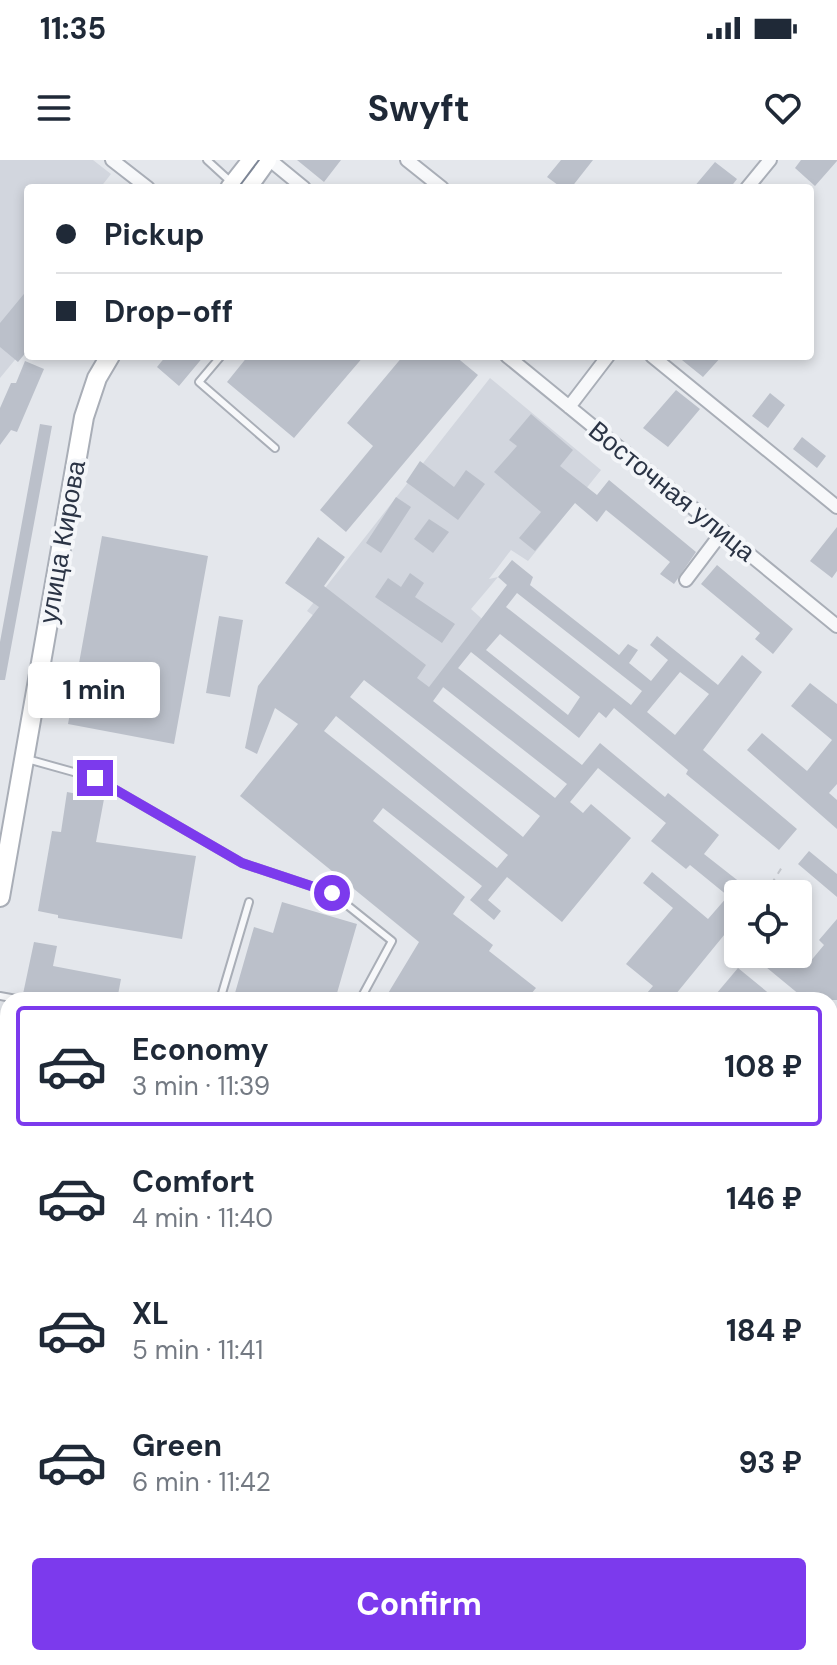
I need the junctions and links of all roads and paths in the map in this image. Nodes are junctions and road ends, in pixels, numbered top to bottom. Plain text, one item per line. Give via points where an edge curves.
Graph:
1 (112, 160) edge
2 (207, 160) edge
3 (252, 160) edge
4 (269, 160) edge
5 (407, 160) edge
6 (770, 160) edge
7 (143, 184) edge
8 (237, 184) edge
9 (241, 184) edge
10 (242, 184) edge
11 (299, 184) edge
12 (437, 184) edge
13 (750, 184) edge
14 (108, 360) edge
15 (113, 360) edge
16 (218, 360) edge
17 (512, 360) edge
18 (605, 360) edge
19 (657, 360) edge
20 (97, 378) junction
21 (569, 407) junction
22 (275, 448) dead end
23 (837, 507) edge
24 (723, 531) junction
25 (686, 580) dead end
26 (837, 626) edge
27 (24, 758) junction
28 (784, 864) dead end
29 (774, 880) edge
30 (0, 897) edge
31 (249, 902) dead end
32 (222, 992) edge
33 (364, 992) edge

1 - 7 street
2 - 8 lane
3 - 9 street
4 - 10 street
4 - 11 street
5 - 12 street
6 - 13 street
14 - 20 street, улица Кирова
15 - 20 street, улица Кирова
16 - 22 lane via 199,382
17 - 21 street, Восточная улица
18 - 21 street
19 - 23 street
20 - 27 street, улица Кирова via 84,417
21 - 24 street, Восточная улица
24 - 25 street
24 - 26 street, Восточная улица
27 - 30 street, улица Кирова
27 - 33 lane via 95,778 242,863 332,893 392,941
28 - 29 path
31 - 32 lane

